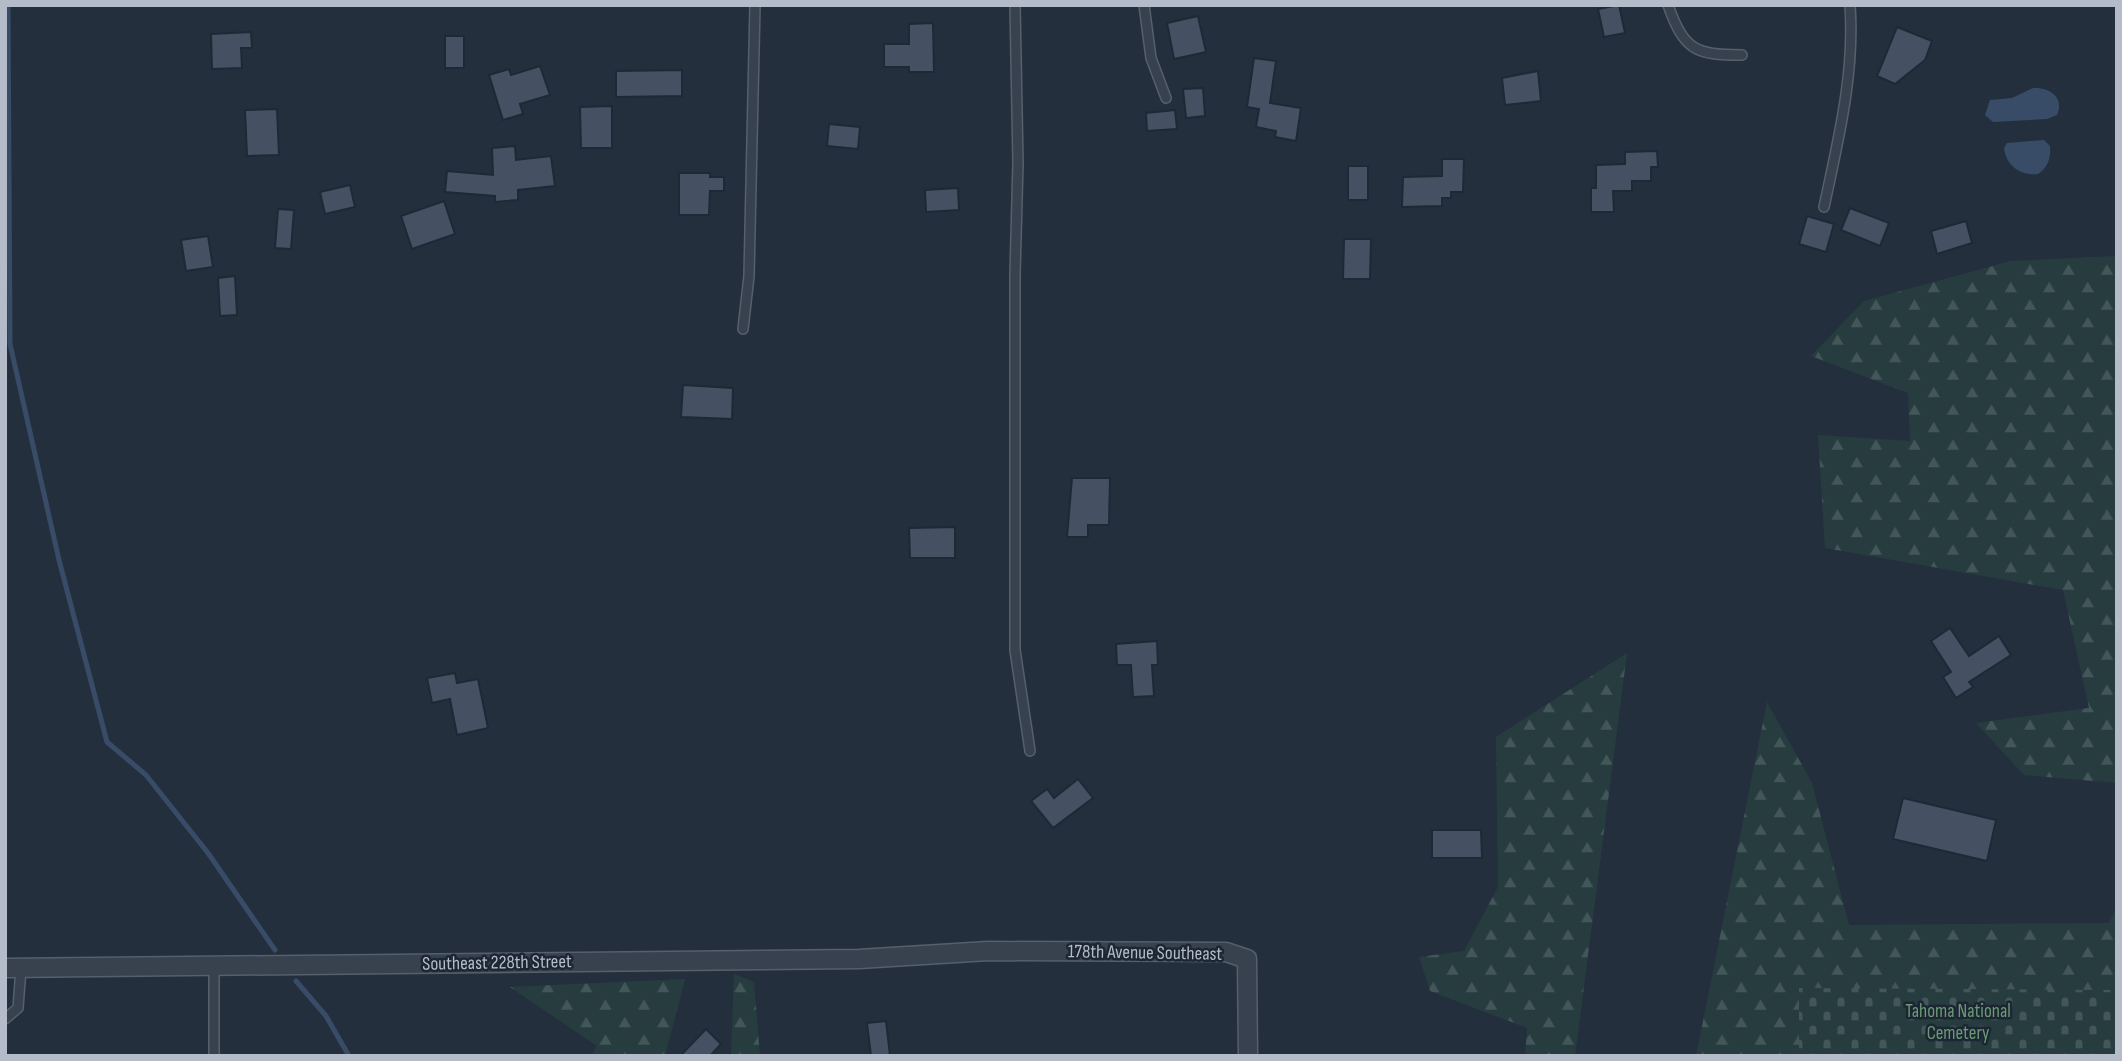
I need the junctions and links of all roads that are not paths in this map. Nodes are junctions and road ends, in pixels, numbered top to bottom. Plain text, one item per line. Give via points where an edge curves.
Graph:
1 (755, 5) edge
2 (1015, 5) edge
3 (1144, 5) edge
4 (1668, 5) edge
5 (1850, 5) edge
6 (1742, 55) dead end
7 (1166, 98) dead end
8 (1824, 207) dead end
9 (743, 329) dead end
10 (1030, 751) dead end
11 (988, 951) joint
12 (214, 966) junction
13 (13, 968) edge
14 (5, 1019) edge
15 (214, 1056) edge
16 (1248, 1056) edge

1 - 9 lane via 749,263
2 - 10 lane via 1015,649
3 - 7 lane via 1151,58
4 - 6 lane via 1684,42 1699,52
5 - 8 lane via 1847,83
11 - 12 street, Southeast 228th Street via 859,959
11 - 16 street, 178th Avenue Southeast via 1205,951 1247,959
12 - 13 street, Southeast 228th Street
12 - 15 lane
13 - 14 lane via 18,1008

